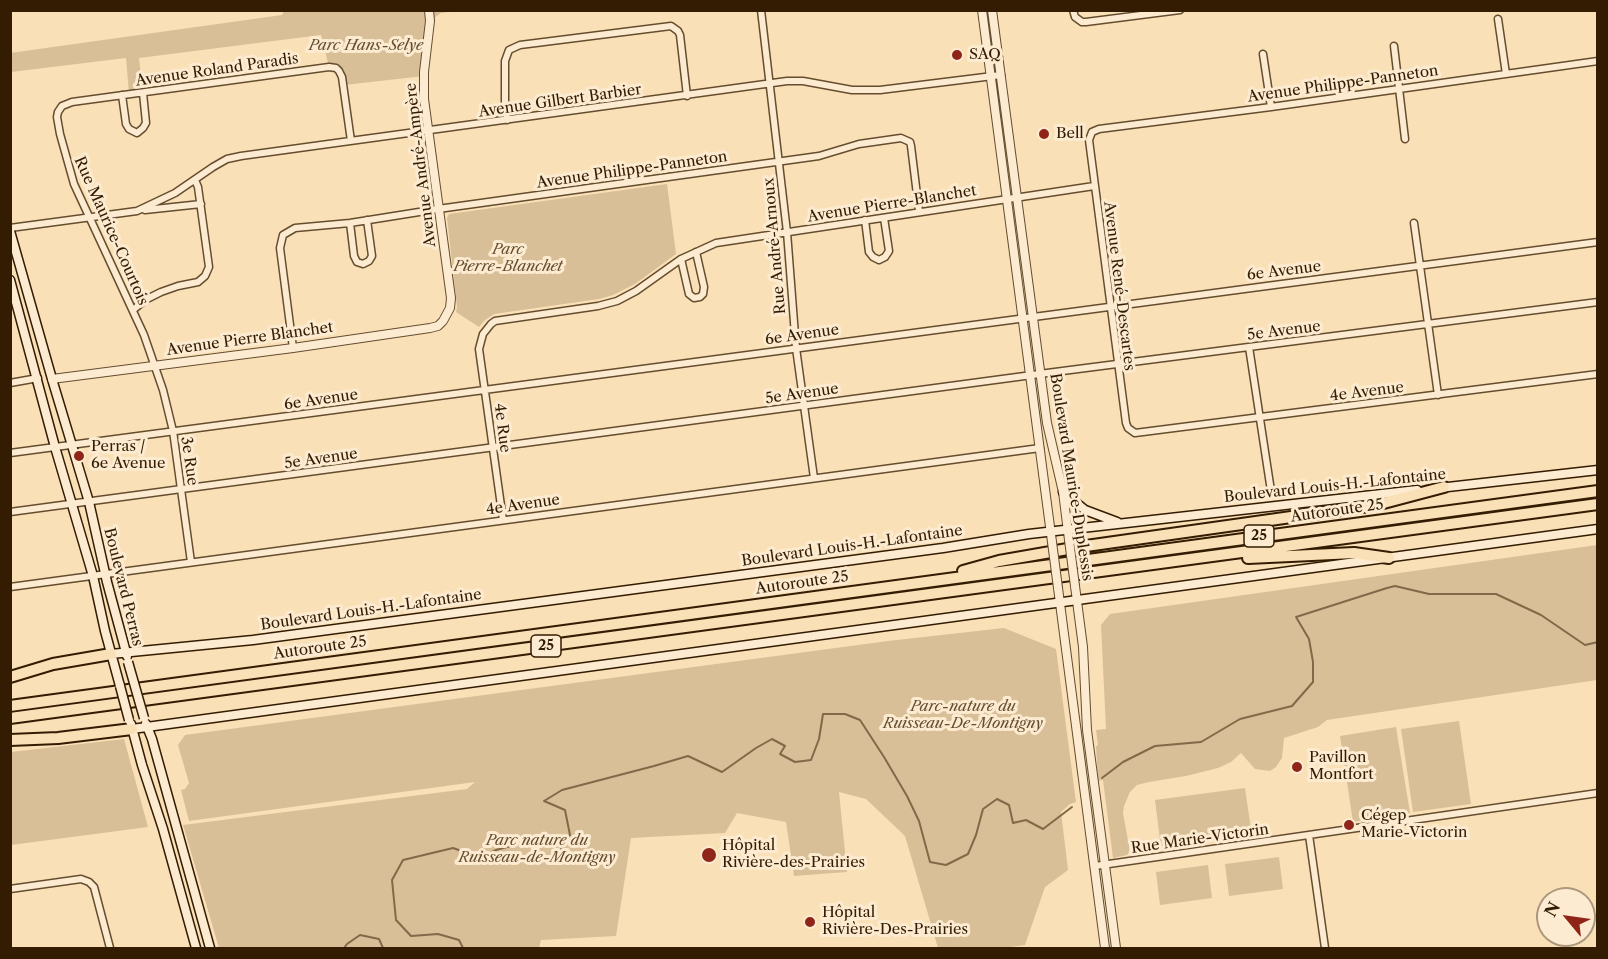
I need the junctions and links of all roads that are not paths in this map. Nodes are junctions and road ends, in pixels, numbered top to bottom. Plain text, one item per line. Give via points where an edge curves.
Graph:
1 (429, 10) edge
2 (761, 10) edge
3 (982, 10) edge
4 (992, 10) edge
5 (1072, 10) edge
6 (1180, 10) edge
7 (1145, 13) edge
8 (1498, 19) dead end
9 (1394, 46) dead end
10 (1263, 54) dead end
11 (1598, 61) edge
12 (1506, 74) junction
13 (1001, 75) junction
14 (990, 76) junction
15 (769, 84) junction
16 (1399, 88) junction
17 (142, 93) junction
18 (122, 95) junction
19 (687, 96) junction
20 (63, 106) joint
21 (1271, 107) junction
22 (507, 120) junction
23 (428, 131) junction
24 (1092, 132) joint
25 (1405, 139) dead end
26 (351, 141) junction
27 (779, 161) junction
28 (195, 180) junction
29 (1094, 186) junction
30 (1017, 197) junction
31 (1006, 198) junction
32 (201, 204) junction
33 (438, 209) junction
34 (137, 211) junction
35 (919, 212) junction
36 (91, 218) junction
37 (884, 218) junction
38 (367, 220) junction
39 (865, 220) junction
40 (350, 222) junction
41 (1414, 224) dead end
42 (10, 230) edge
43 (787, 232) junction
44 (1598, 242) edge
45 (696, 252) junction
46 (681, 260) junction
47 (1420, 266) junction
48 (10, 280) edge
49 (1598, 302) edge
50 (1110, 306) junction
51 (133, 310) junction
52 (447, 315) joint
53 (1033, 317) junction
54 (1022, 318) junction
55 (1428, 324) junction
56 (481, 339) joint
57 (1249, 347) junction
58 (293, 348) junction
59 (796, 348) junction
60 (1117, 364) junction
61 (156, 366) junction
62 (1040, 374) junction
63 (1598, 374) edge
64 (1029, 376) junction
65 (38, 378) junction
66 (52, 379) junction
67 (10, 383) edge
68 (485, 390) junction
69 (1438, 395) junction
70 (804, 406) junction
71 (1260, 417) junction
72 (173, 431) junction
73 (1140, 433) joint
74 (72, 445) junction
75 (55, 447) junction
76 (493, 448) junction
77 (1040, 448) junction
78 (10, 453) edge
79 (1598, 470) edge
80 (814, 478) junction
81 (1444, 487) junction
82 (181, 489) junction
83 (1271, 491) dead end
84 (1598, 491) edge
85 (1063, 492) junction
86 (89, 502) junction
87 (72, 504) junction
88 (1598, 504) edge
89 (10, 512) edge
90 (503, 520) junction
91 (1120, 523) junction
92 (1068, 529) junction
93 (1598, 530) edge
94 (1051, 531) junction
95 (1389, 558) junction
96 (1194, 559) junction
97 (191, 562) junction
98 (106, 574) junction
99 (93, 576) junction
100 (920, 582) junction
101 (10, 587) edge
102 (1077, 600) junction
103 (1060, 603) junction
104 (112, 658) junction
105 (127, 658) junction
106 (10, 676) edge
107 (10, 706) edge
108 (10, 718) edge
109 (146, 722) junction
110 (131, 724) junction
111 (10, 740) edge
112 (1598, 794) edge
113 (1310, 835) junction
114 (1105, 865) junction
115 (1095, 866) junction
116 (10, 889) edge
117 (110, 948) edge
118 (196, 948) edge
119 (210, 948) edge
120 (1105, 948) edge
121 (1116, 948) edge
122 (1325, 948) edge

1 - 23 street, Avenue André-Ampère via 424,72
2 - 15 street, Rue André-Arnoux
3 - 14 street, Boulevard Maurice-Duplessis
4 - 13 street, Boulevard Maurice-Duplessis
5 - 7 street via 1078,20 1086,22
6 - 7 street
8 - 12 street
9 - 16 street
10 - 21 street
11 - 12 street, Avenue Philippe-Panneton
12 - 16 street, Avenue Philippe-Panneton
13 - 14 street, Avenue Gilbert Barbier
13 - 30 street, Boulevard Maurice-Duplessis
14 - 15 street, Avenue Gilbert Barbier via 880,90 852,90 803,81
14 - 31 street, Boulevard Maurice-Duplessis
15 - 19 street, Avenue Gilbert Barbier
15 - 27 street, Rue André-Arnoux
16 - 21 street, Avenue Philippe-Panneton
16 - 25 street
17 - 18 street, Avenue Roland Paradis
17 - 18 street via 146,123 137,133 126,124
17 - 26 street, Avenue Roland Paradis via 336,68 344,85
18 - 20 street, Avenue Roland Paradis
19 - 22 street, Avenue Gilbert Barbier
19 - 22 street via 680,35 671,26 520,45 509,50 506,61
20 - 36 street, Rue Maurice-Courtois via 57,117 62,143 74,184
21 - 24 street, Avenue Philippe-Panneton
22 - 23 street, Avenue Gilbert Barbier
23 - 26 street, Avenue Gilbert Barbier
23 - 33 street, Avenue André-Ampère
24 - 29 street, Avenue René-Descartes via 1089,140
26 - 28 street, Avenue Gilbert Barbier via 231,158
27 - 33 street, Avenue Philippe-Panneton
27 - 35 street, Avenue Philippe-Panneton via 859,144 906,139 911,146
27 - 43 street, Rue André-Arnoux
28 - 32 street
28 - 34 street, Avenue Gilbert Barbier via 164,200
29 - 30 street, Avenue Pierre-Blanchet
29 - 50 street, Avenue René-Descartes
30 - 31 street, Avenue Pierre-Blanchet
30 - 53 street, Boulevard Maurice-Duplessis
31 - 35 street, Avenue Pierre-Blanchet
31 - 54 street, Boulevard Maurice-Duplessis
32 - 34 street, Avenue Gilbert Barbier
32 - 51 street via 209,267 205,276 145,300
33 - 38 street, Avenue Philippe-Panneton
33 - 52 street, Avenue André-Ampère via 451,298
34 - 36 street, Avenue Gilbert Barbier
35 - 37 street, Avenue Pierre-Blanchet
36 - 42 street, Avenue Gilbert Barbier
36 - 51 street, Rue Maurice-Courtois
37 - 39 street, Avenue Pierre-Blanchet
37 - 39 street via 889,251 879,260 869,252
38 - 40 street, Avenue Philippe-Panneton
38 - 40 street via 372,256 363,264 354,256
39 - 43 street, Avenue Pierre-Blanchet
40 - 58 street, Avenue Philippe-Panneton via 295,228 281,240
41 - 47 street
42 - 66 main road, Boulevard Perras
43 - 45 street, Avenue Pierre-Blanchet via 724,242
43 - 59 street, Rue André-Arnoux
44 - 47 street, 6e Avenue
45 - 46 street, Avenue Pierre-Blanchet
45 - 46 street via 704,287 700,297 689,294
46 - 56 street, Avenue Pierre-Blanchet via 617,301 501,319 490,324
47 - 50 street, 6e Avenue
47 - 55 street
48 - 65 main road, Boulevard Perras
49 - 55 street, 5e Avenue
50 - 53 street, 6e Avenue
50 - 60 street, Avenue René-Descartes
51 - 61 street, Rue Maurice-Courtois
52 - 58 street, Avenue Pierre Blanchet via 438,326 430,328
53 - 54 street, 6e Avenue
53 - 62 street, Boulevard Maurice-Duplessis
54 - 59 street, 6e Avenue
54 - 64 street, Boulevard Maurice-Duplessis
55 - 57 street, 5e Avenue
55 - 69 street
56 - 68 street, 4e Rue
57 - 60 street, 5e Avenue
57 - 71 street
58 - 61 street, Avenue Pierre Blanchet
59 - 68 street, 6e Avenue
59 - 70 street, Rue André-Arnoux
60 - 62 street, 5e Avenue
60 - 73 street, Avenue René-Descartes via 1126,423 1131,431
61 - 66 street, Avenue Pierre Blanchet
61 - 72 street, 3e Rue
62 - 64 street, 5e Avenue
62 - 85 street, Boulevard Maurice-Duplessis
63 - 69 street, 4e Avenue
64 - 70 street, 5e Avenue
64 - 77 street, Boulevard Maurice-Duplessis
65 - 67 street
65 - 75 main road, Boulevard Perras
66 - 74 main road, Boulevard Perras
68 - 72 street, 6e Avenue
68 - 76 street, 4e Rue
69 - 71 street, 4e Avenue
70 - 76 street, 5e Avenue
70 - 80 street, Rue André-Arnoux
71 - 73 street, 4e Avenue
71 - 83 street
72 - 74 street, 6e Avenue
72 - 82 street, 3e Rue
74 - 75 street, 6e Avenue
74 - 86 main road, Boulevard Perras
75 - 78 street, 6e Avenue
75 - 87 main road, Boulevard Perras
76 - 82 street, 5e Avenue
76 - 90 street, 4e Rue
77 - 80 street, 4e Avenue
77 - 94 street, Boulevard Maurice-Duplessis
79 - 81 main road, Boulevard Louis-H.-Lafontaine
80 - 90 street, 4e Avenue
81 - 91 main road, Boulevard Louis-H.-Lafontaine
81 - 100 highway via 1376,505 999,561
82 - 86 street, 5e Avenue
82 - 97 street, 3e Rue
84 - 100 highway, Autoroute 25 / 25
85 - 91 main road via 1085,510
85 - 92 street, Boulevard Maurice-Duplessis
86 - 87 street, 5e Avenue
86 - 98 main road, Boulevard Perras
87 - 89 street, 5e Avenue
87 - 99 main road, Boulevard Perras
88 - 96 highway, Autoroute 25 / 25
90 - 97 street, 4e Avenue
91 - 92 main road, Boulevard Louis-H.-Lafontaine
92 - 94 main road, Boulevard Louis-H.-Lafontaine
92 - 102 street, Boulevard Maurice-Duplessis, bridge
93 - 95 main road
94 - 103 street, Boulevard Maurice-Duplessis, bridge
94 - 105 main road, Boulevard Louis-H.-Lafontaine
95 - 96 highway via 1354,553
95 - 102 main road
96 - 108 highway, Autoroute 25 / 25
97 - 98 street, 4e Avenue
98 - 99 street, 4e Avenue
98 - 105 main road, Boulevard Perras
99 - 101 street, 4e Avenue
99 - 104 main road, Boulevard Perras
100 - 107 highway, Autoroute 25 / 25
102 - 103 main road
102 - 114 street, Boulevard Maurice-Duplessis via 1087,730
103 - 109 main road
103 - 115 street, Boulevard Maurice-Duplessis
104 - 105 main road, Boulevard Louis-H.-Lafontaine
104 - 106 highway via 53,664
104 - 110 main road, Boulevard Perras, bridge
105 - 109 main road, Boulevard Perras, bridge
109 - 110 main road
109 - 119 main road, Boulevard Perras
110 - 111 highway via 58,738
110 - 118 main road, Boulevard Perras
112 - 113 street, Rue Marie-Victorin
113 - 114 street, Rue Marie-Victorin
113 - 122 street
114 - 115 street, Rue Marie-Victorin
114 - 121 street, Boulevard Maurice-Duplessis
115 - 120 street, Boulevard Maurice-Duplessis
116 - 117 street via 81,879 88,882 94,887

